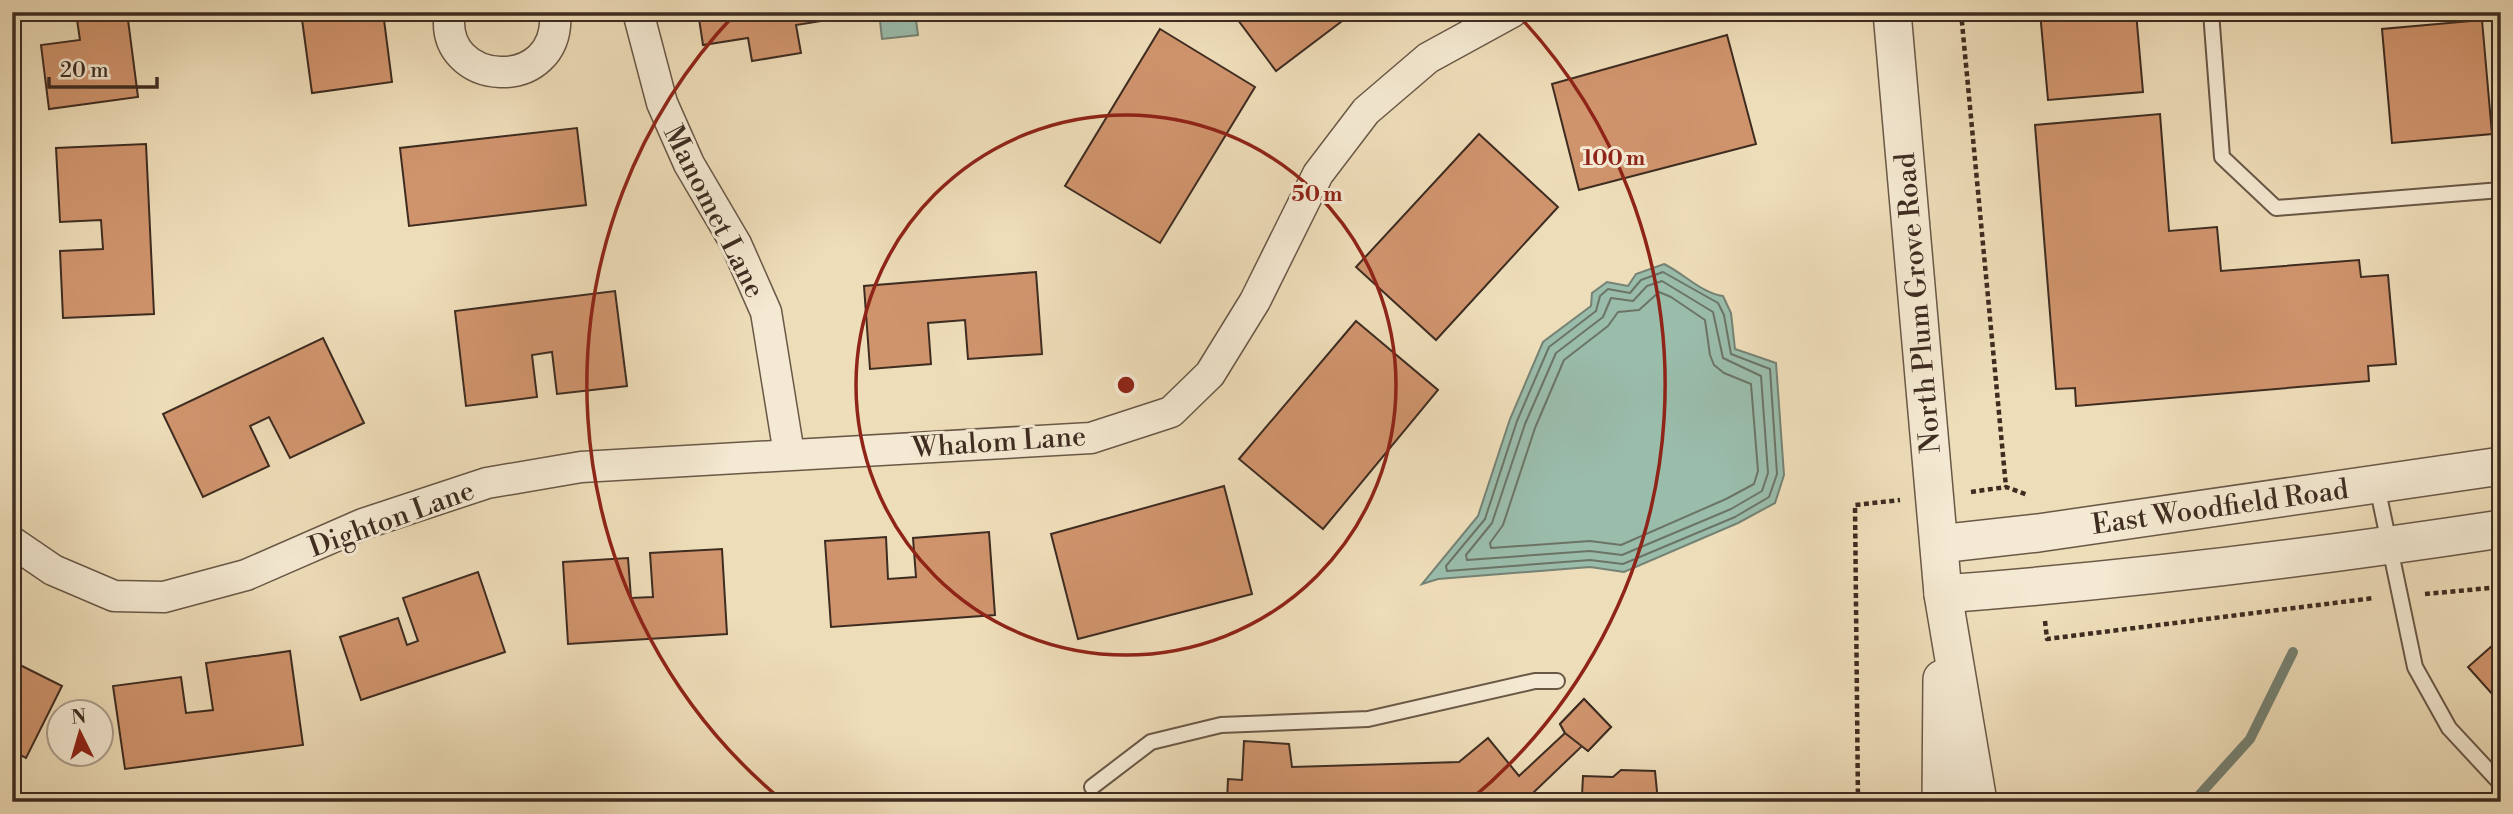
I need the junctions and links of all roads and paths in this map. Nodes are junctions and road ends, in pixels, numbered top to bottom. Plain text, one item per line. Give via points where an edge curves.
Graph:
1 (450, 12) edge
2 (638, 12) edge
3 (1512, 12) edge
4 (1892, 12) edge
5 (1961, 12) edge
6 (2211, 12) edge
7 (561, 13) edge
8 (2501, 190) edge
9 (789, 454) junction
10 (2501, 466) edge
11 (2376, 483) junction
12 (2034, 498) dead end
13 (1855, 505) dead end
14 (2501, 530) edge
15 (12, 542) edge
16 (1939, 544) junction
17 (2387, 547) junction
18 (2501, 587) edge
19 (1943, 594) junction
20 (2398, 596) junction
21 (2047, 639) dead end
22 (1557, 681) dead end
23 (2501, 784) edge
24 (1093, 787) dead end
25 (1858, 802) edge
26 (1941, 802) edge
27 (1978, 802) edge

1 - 7 street via 452,37 460,53 488,72 505,74 537,61
2 - 9 street, Manomet Lane via 662,103 689,164 736,244 765,312
3 - 9 street, Whalom Lane via 1428,58 1366,111 1318,174 1255,301 1210,374 1171,412 1091,438
4 - 16 street, North Plum Grove Road
5 - 12 path via 2006,487
6 - 8 lane via 2222,157 2276,208
9 - 15 street, Dighton Lane via 581,467 487,482 363,524 246,575 164,597 114,596 53,570
10 - 11 street, East Woodfield Road
11 - 16 street, East Woodfield Road
11 - 17 lane
13 - 25 path
14 - 17 street, East Woodfield Road
16 - 19 street, North Plum Grove Road
17 - 19 street, East Woodfield Road
17 - 20 lane
18 - 20 path
19 - 26 street, North Plum Grove Road
19 - 27 street, North Plum Grove Road
20 - 21 path
20 - 23 lane via 2414,667 2449,728
22 - 24 lane via 1535,681 1368,719 1221,725 1151,742

